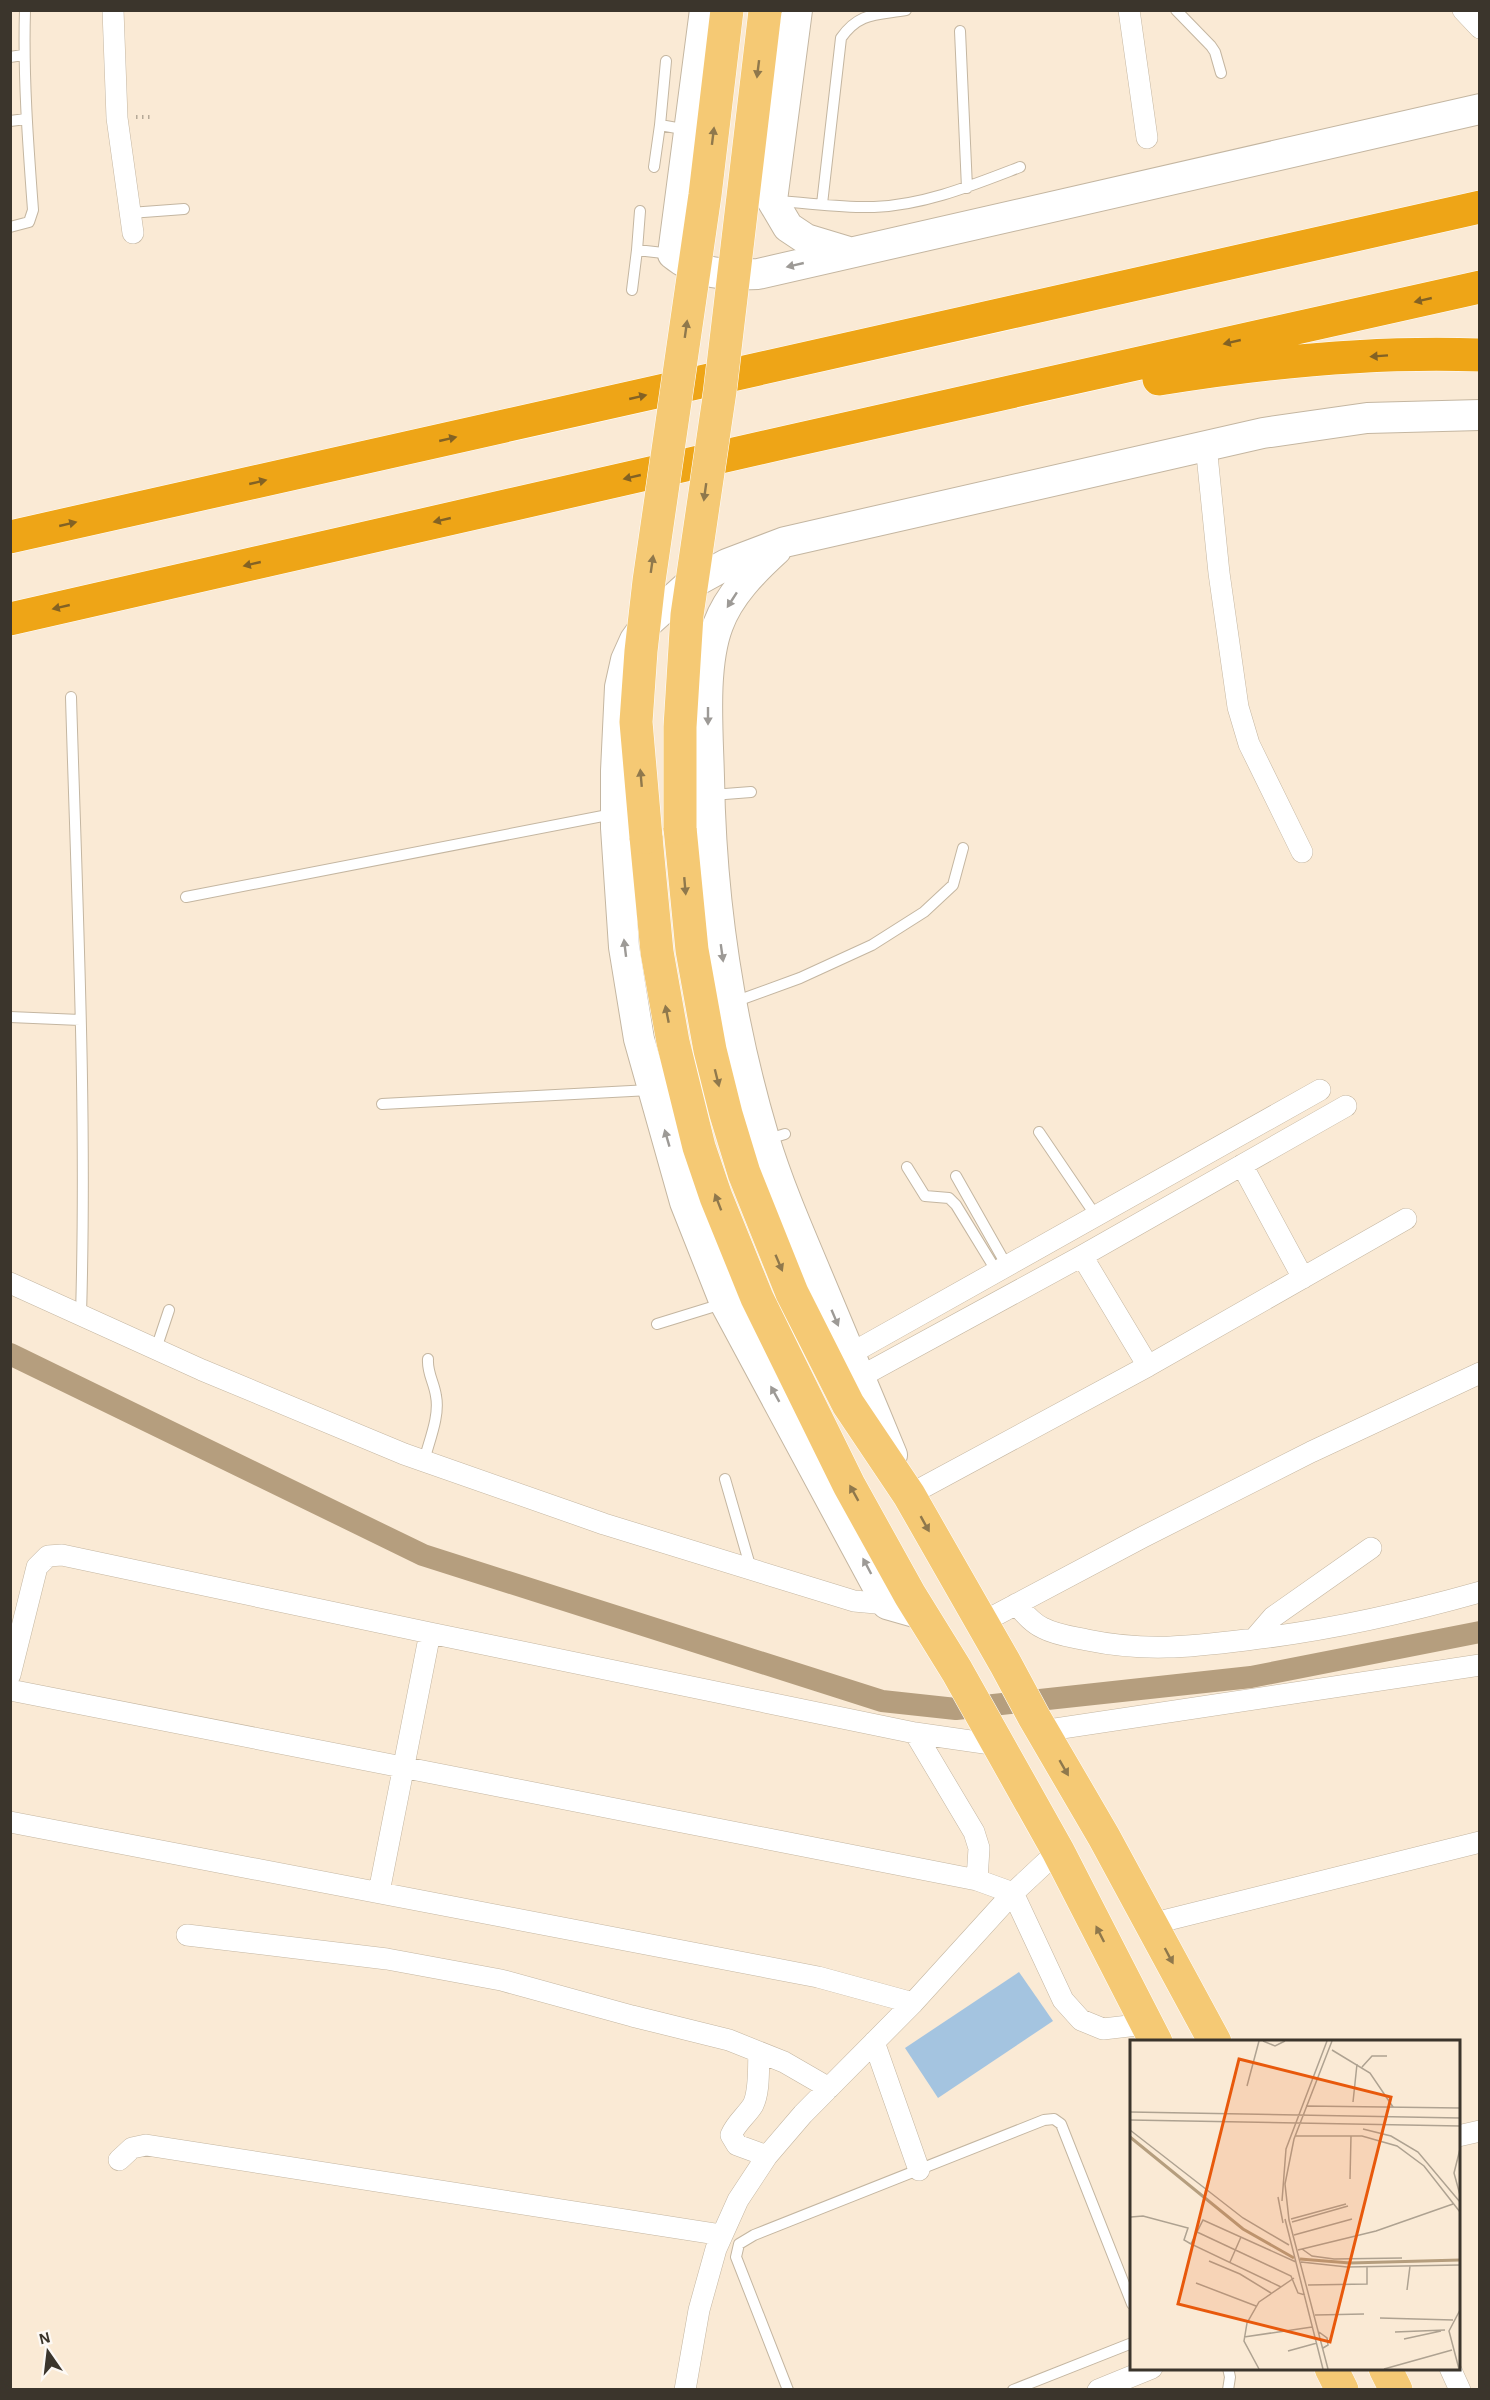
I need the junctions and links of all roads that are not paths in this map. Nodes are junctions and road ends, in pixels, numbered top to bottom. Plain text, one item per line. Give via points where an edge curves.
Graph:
1 (25, 10) edge
2 (113, 10) edge
3 (705, 10) edge
4 (727, 10) edge
5 (765, 10) edge
6 (796, 10) edge
7 (906, 10) edge
8 (1129, 10) edge
9 (1176, 10) edge
10 (1463, 10) edge
11 (1479, 28) edge
12 (960, 31) dead end
13 (23, 55) junction
14 (10, 57) edge
15 (666, 60) dead end
16 (1221, 73) dead end
17 (1479, 109) edge
18 (26, 119) junction
19 (10, 121) edge
20 (674, 128) junction
21 (1147, 138) dead end
22 (1020, 167) dead end
23 (669, 169) junction
24 (967, 188) junction
25 (772, 200) junction
26 (822, 204) junction
27 (1479, 207) edge
28 (184, 209) dead end
29 (640, 211) dead end
30 (131, 223) joint
31 (10, 227) edge
32 (637, 250) junction
33 (852, 252) junction
34 (673, 254) junction
35 (1479, 287) edge
36 (632, 290) dead end
37 (1479, 355) edge
38 (1479, 415) edge
39 (791, 441) junction
40 (1206, 445) junction
41 (10, 537) edge
42 (785, 542) junction
43 (10, 619) edge
44 (710, 658) junction
45 (622, 671) junction
46 (70, 697) dead end
47 (751, 792) dead end
48 (709, 795) junction
49 (616, 814) junction
50 (963, 848) dead end
51 (1302, 852) dead end
52 (186, 897) dead end
53 (731, 1003) junction
54 (10, 1017) edge
55 (80, 1020) junction
56 (654, 1090) junction
57 (1320, 1090) dead end
58 (382, 1104) dead end
59 (1346, 1106) dead end
60 (1039, 1132) dead end
61 (1242, 1165) junction
62 (907, 1167) dead end
63 (956, 1176) dead end
64 (1096, 1216) junction
65 (1406, 1219) dead end
66 (1082, 1256) junction
67 (1002, 1269) junction
68 (1303, 1278) junction
69 (10, 1283) edge
70 (725, 1303) junction
71 (169, 1310) dead end
72 (81, 1315) junction
73 (657, 1324) dead end
74 (156, 1349) junction
75 (428, 1359) dead end
76 (855, 1365) junction
77 (1148, 1366) junction
78 (1479, 1373) edge
79 (424, 1461) junction
80 (725, 1479) dead end
81 (909, 1496) junction
82 (1371, 1548) dead end
83 (751, 1569) junction
84 (1479, 1592) edge
85 (887, 1604) junction
86 (1016, 1604) junction
87 (922, 1614) junction
88 (981, 1623) junction
89 (430, 1634) junction
90 (1254, 1639) junction
91 (1479, 1665) edge
92 (10, 1675) edge
93 (10, 1690) edge
94 (1038, 1724) junction
95 (915, 1733) junction
96 (992, 1735) junction
97 (405, 1767) junction
98 (10, 1822) edge
99 (1479, 1842) edge
100 (1058, 1851) junction
101 (977, 1880) junction
102 (380, 1892) junction
103 (1013, 1893) junction
104 (1151, 1924) junction
105 (187, 1935) dead end
106 (913, 2003) junction
107 (1151, 2033) edge
108 (1214, 2040) edge
109 (874, 2042) junction
110 (759, 2053) junction
111 (829, 2088) junction
112 (1479, 2131) edge
113 (1460, 2136) edge
114 (767, 2156) junction
115 (118, 2160) dead end
116 (919, 2170) junction
117 (722, 2235) junction
118 (1130, 2301) edge
119 (1130, 2343) edge
120 (1147, 2370) edge
121 (1228, 2370) edge
122 (1332, 2370) edge
123 (1386, 2370) edge
124 (1451, 2370) edge
125 (685, 2390) edge
126 (788, 2390) edge
127 (1013, 2390) edge
128 (1098, 2390) edge
129 (1228, 2390) edge
130 (1342, 2390) edge
131 (1396, 2390) edge
132 (1460, 2390) edge

1 - 13 lane
2 - 30 street via 117,118
3 - 20 main road
87 -> 4 main road, bridge via 849,1485 757,1298 716,1197 686,1096 657,952 636,722 641,651
5 -> 81 main road, bridge via 720,392 687,615 680,727 680,828 690,940 713,1060 744,1173 792,1293 829,1370
6 - 25 main road
7 - 26 lane via 864,17 850,25 841,38
8 - 21 street
9 - 16 lane via 1211,46
10 - 11 street
12 - 24 lane
13 - 14 lane
13 - 18 lane
15 - 20 lane
17 - 33 main road
18 - 19 lane
18 - 31 lane via 33,210 29,222
20 - 23 main road
22 - 24 lane
23 - 25 main road via 728,207 756,208
23 - 34 main road
24 - 26 lane via 893,205
25 - 26 lane
25 - 33 main road via 788,227 806,239
41 -> 27 highway
28 - 30 lane
29 - 32 lane
32 - 34 lane
32 - 36 lane
33 -> 34 main road via 758,274 722,275 686,265
35 -> 39 highway
37 -> 39 highway via 1396,355 1249,367
38 - 40 main road via 1367,418
39 -> 43 highway
40 - 42 main road
40 - 51 street via 1238,707 1249,744
42 -> 44 main road via 732,599 718,624
42 - 45 main road via 727,564 674,596 641,631
44 - 45 main road via 696,643 673,636 644,648
44 -> 48 main road
45 - 49 main road
46 - 55 lane
47 - 48 lane
48 -> 53 main road via 718,917
49 - 52 lane
56 -> 49 main road via 639,1039 624,947
50 - 53 lane via 953,885 924,912 872,945 800,978
53 -> 76 main road via 750,1088 775,1137 781,1187 819,1268
54 - 55 lane
55 - 72 lane
56 - 58 lane
70 -> 56 main road via 685,1202
57 - 64 street
59 - 61 street
60 - 64 lane
61 - 66 street
61 - 68 street
62 - 67 lane via 925,1196 949,1198 956,1205
63 - 67 lane
64 - 67 street
65 - 68 street
66 - 76 street
66 - 77 street
67 - 76 street
68 - 77 street
69 - 72 street
70 - 73 lane
85 -> 70 main road
71 - 74 lane
72 - 74 street
74 - 79 street
75 - 79 lane via 436,1412
76 - 81 main road
77 - 81 street
78 - 86 street via 1311,1452
79 - 83 street via 604,1524
80 - 83 lane
81 -> 88 main road
82 - 90 street via 1273,1617
83 - 85 street via 854,1601
84 - 90 street via 1379,1619
85 - 87 main road
86 - 88 street
86 - 90 street via 1042,1628 1121,1647 1189,1647
87 - 96 main road
88 - 94 main road
89 - 92 street via 62,1555 48,1556 38,1567
89 - 95 street
89 - 97 street
91 - 94 street
93 - 97 street
94 -> 104 main road
95 - 96 street
95 - 101 street via 974,1832 979,1848
96 - 100 main road
97 - 101 street
97 - 102 street
98 - 102 street
99 - 104 street
100 - 103 street
107 -> 100 main road
101 - 103 street
102 - 106 street via 818,1977
103 - 106 street
103 - 107 street via 1063,2000 1081,2020 1103,2029
104 -> 108 main road
105 - 110 street via 387,1959 501,1980 729,2040
106 - 109 street
109 - 111 street
109 - 116 street
110 - 111 street via 784,2062
110 - 114 street via 756,2098 731,2135 737,2145
111 - 114 street
112 - 113 street
114 - 117 street via 738,2200
115 - 117 street via 132,2148 146,2145
116 - 118 lane via 1054,2119 1061,2124
116 - 126 lane via 753,2235 739,2244 736,2257
117 - 125 street via 699,2310
119 - 127 lane
120 - 128 street
121 - 129 lane
122 - 130 main road
123 - 131 main road
124 - 132 street

